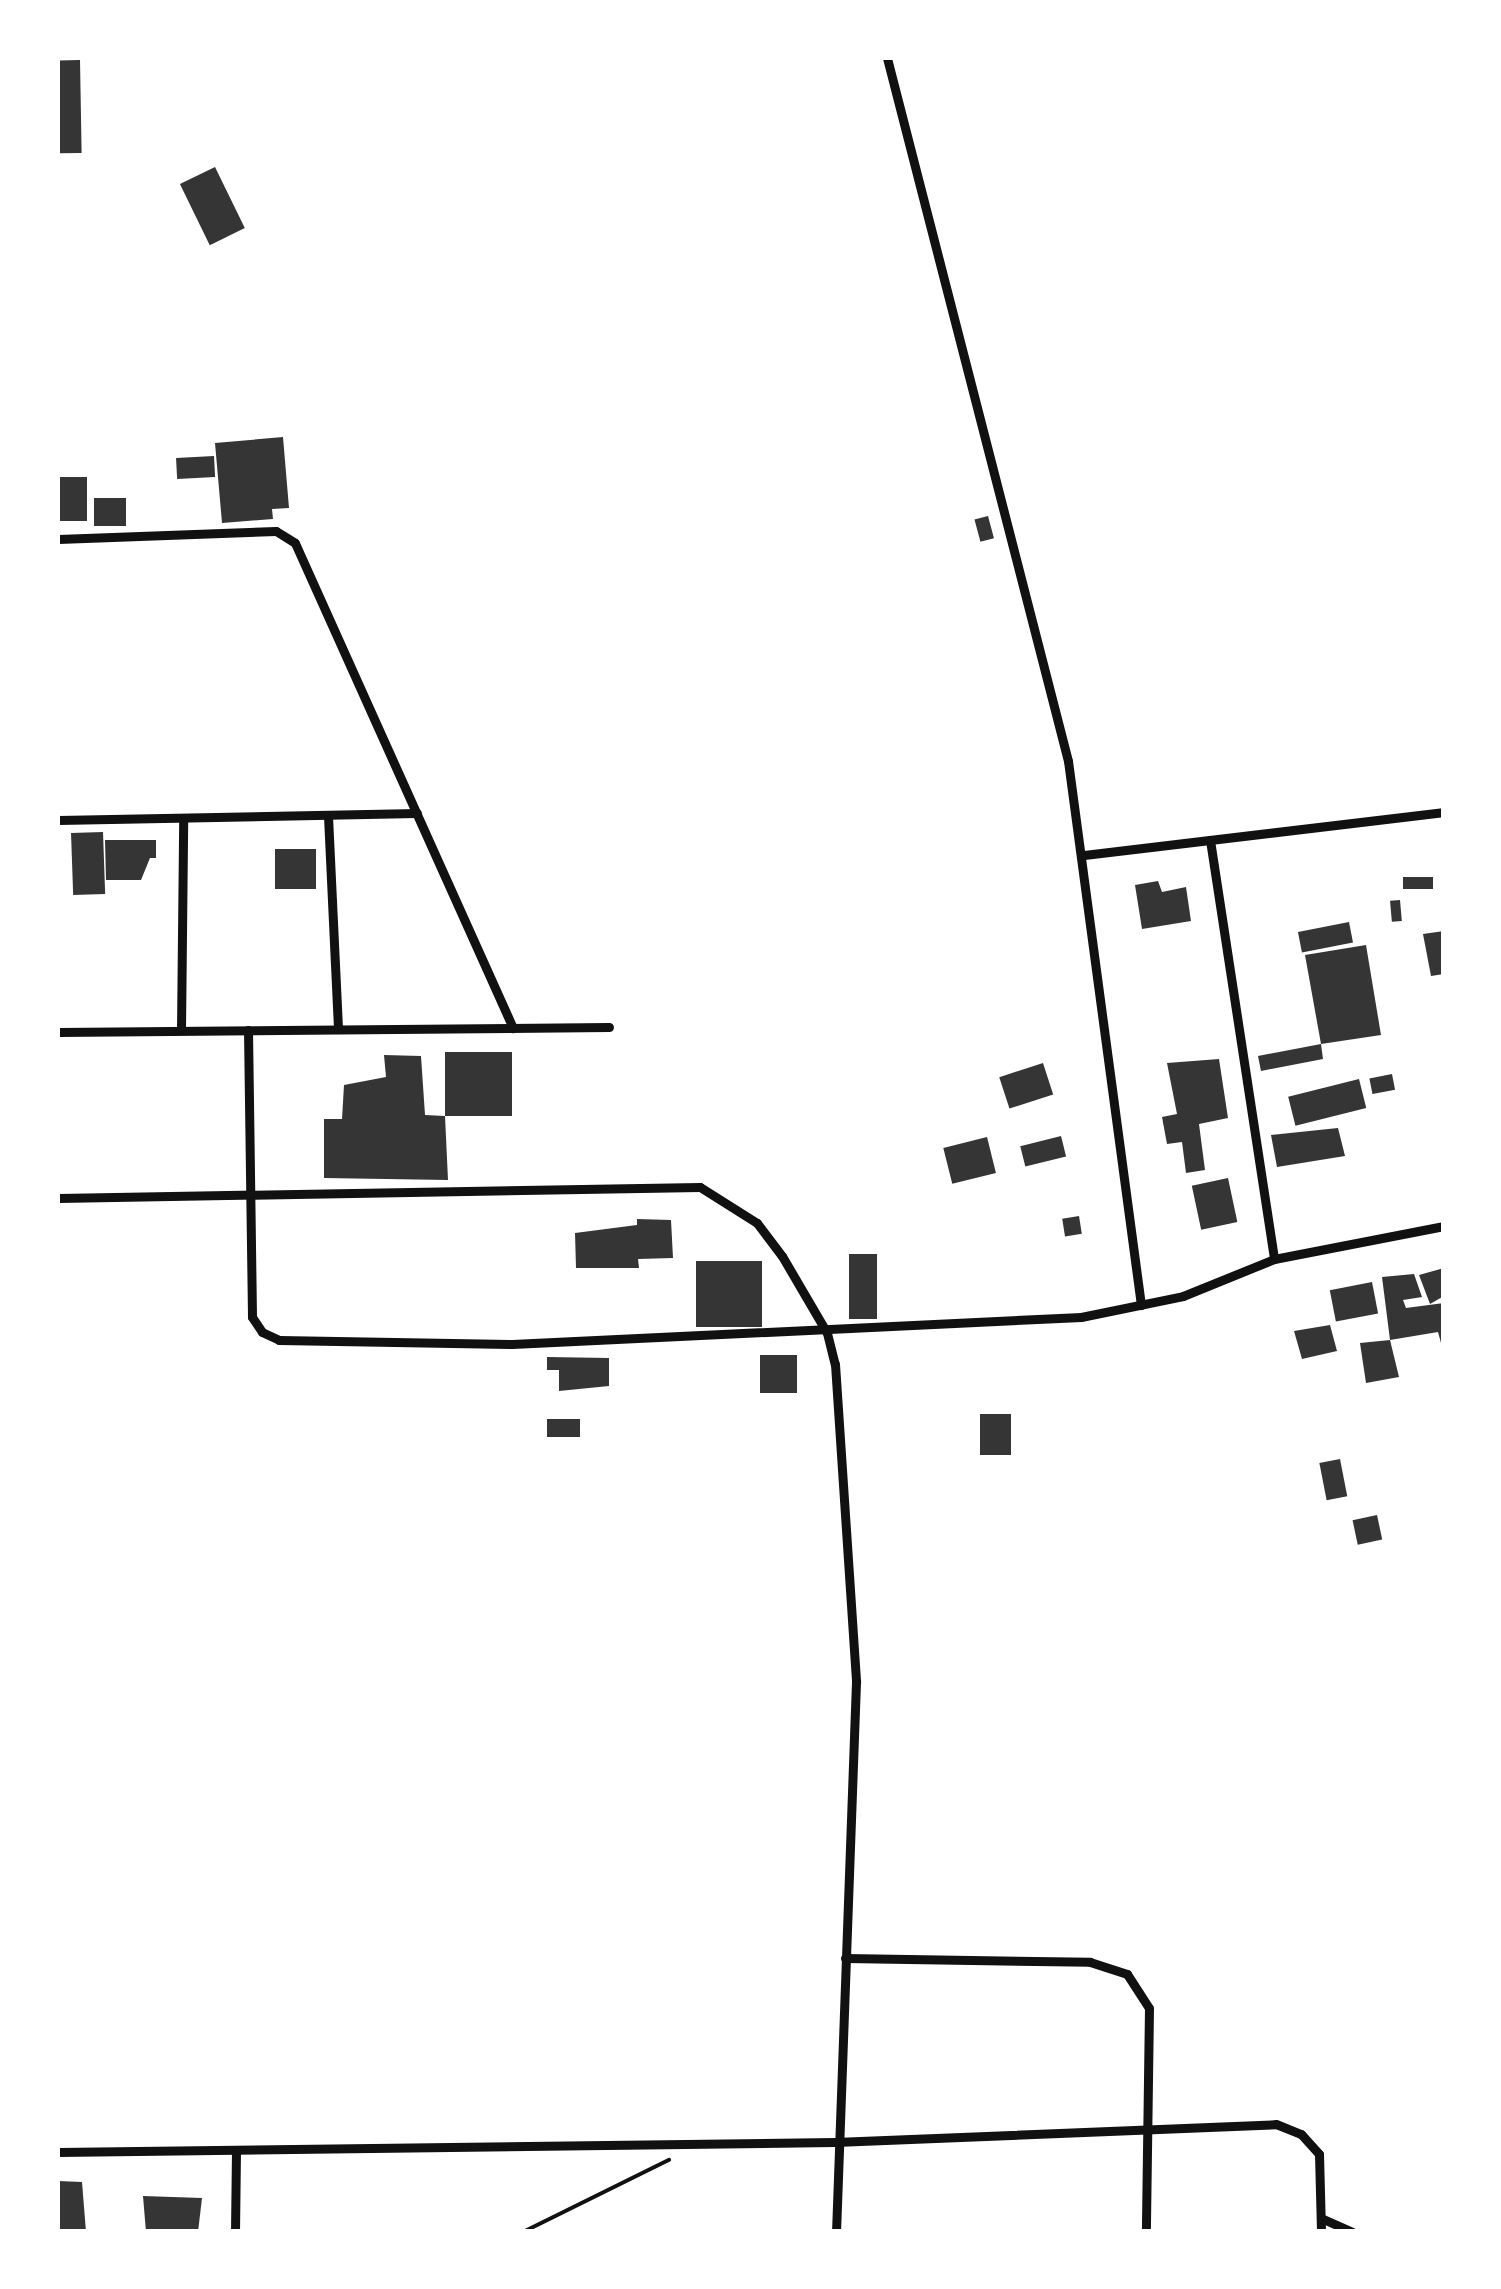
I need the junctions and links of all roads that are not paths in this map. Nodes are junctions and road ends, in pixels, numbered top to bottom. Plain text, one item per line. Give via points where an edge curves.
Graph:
1 (886, 58) edge
2 (58, 539) edge
3 (1444, 812) edge
4 (417, 813) junction
5 (328, 816) junction
6 (58, 820) edge
7 (183, 822) junction
8 (1210, 840) junction
9 (1084, 855) junction
10 (338, 1027) junction
11 (609, 1027) dead end
12 (513, 1028) junction
13 (181, 1030) junction
14 (248, 1030) junction
15 (58, 1032) edge
16 (250, 1190) junction
17 (58, 1198) edge
18 (1444, 1226) edge
19 (1274, 1259) junction
20 (1141, 1305) junction
21 (826, 1333) junction
22 (845, 1958) junction
23 (1144, 2131) junction
24 (836, 2142) junction
25 (58, 2152) edge
26 (236, 2152) junction
27 (1321, 2218) junction
28 (234, 2232) edge
29 (836, 2232) edge
30 (1146, 2232) edge
31 (1321, 2232) edge
32 (1352, 2232) edge

1 - 9 street via 1068,761
2 - 4 street via 284,532 305,557
3 - 8 street
4 - 5 street
4 - 12 street
5 - 7 street
5 - 10 street
6 - 7 street
7 - 13 street
8 - 9 street
8 - 19 street
9 - 20 street
10 - 12 street
10 - 14 street
11 - 12 street
13 - 14 street
13 - 15 street
14 - 16 street
16 - 17 street
16 - 21 street via 700,1187 756,1223
16 - 21 street via 252,1317 279,1340 512,1344
18 - 19 street
19 - 20 street via 1183,1296
20 - 21 street via 1062,1319
21 - 22 street via 841,1436 856,1682
22 - 23 street via 1090,1962 1127,1974 1148,2008
22 - 24 street
23 - 24 street
23 - 27 street via 1276,2124 1301,2134 1319,2154
23 - 30 street
24 - 26 street
24 - 29 street
25 - 26 street
26 - 28 street
27 - 31 street
27 - 32 street

